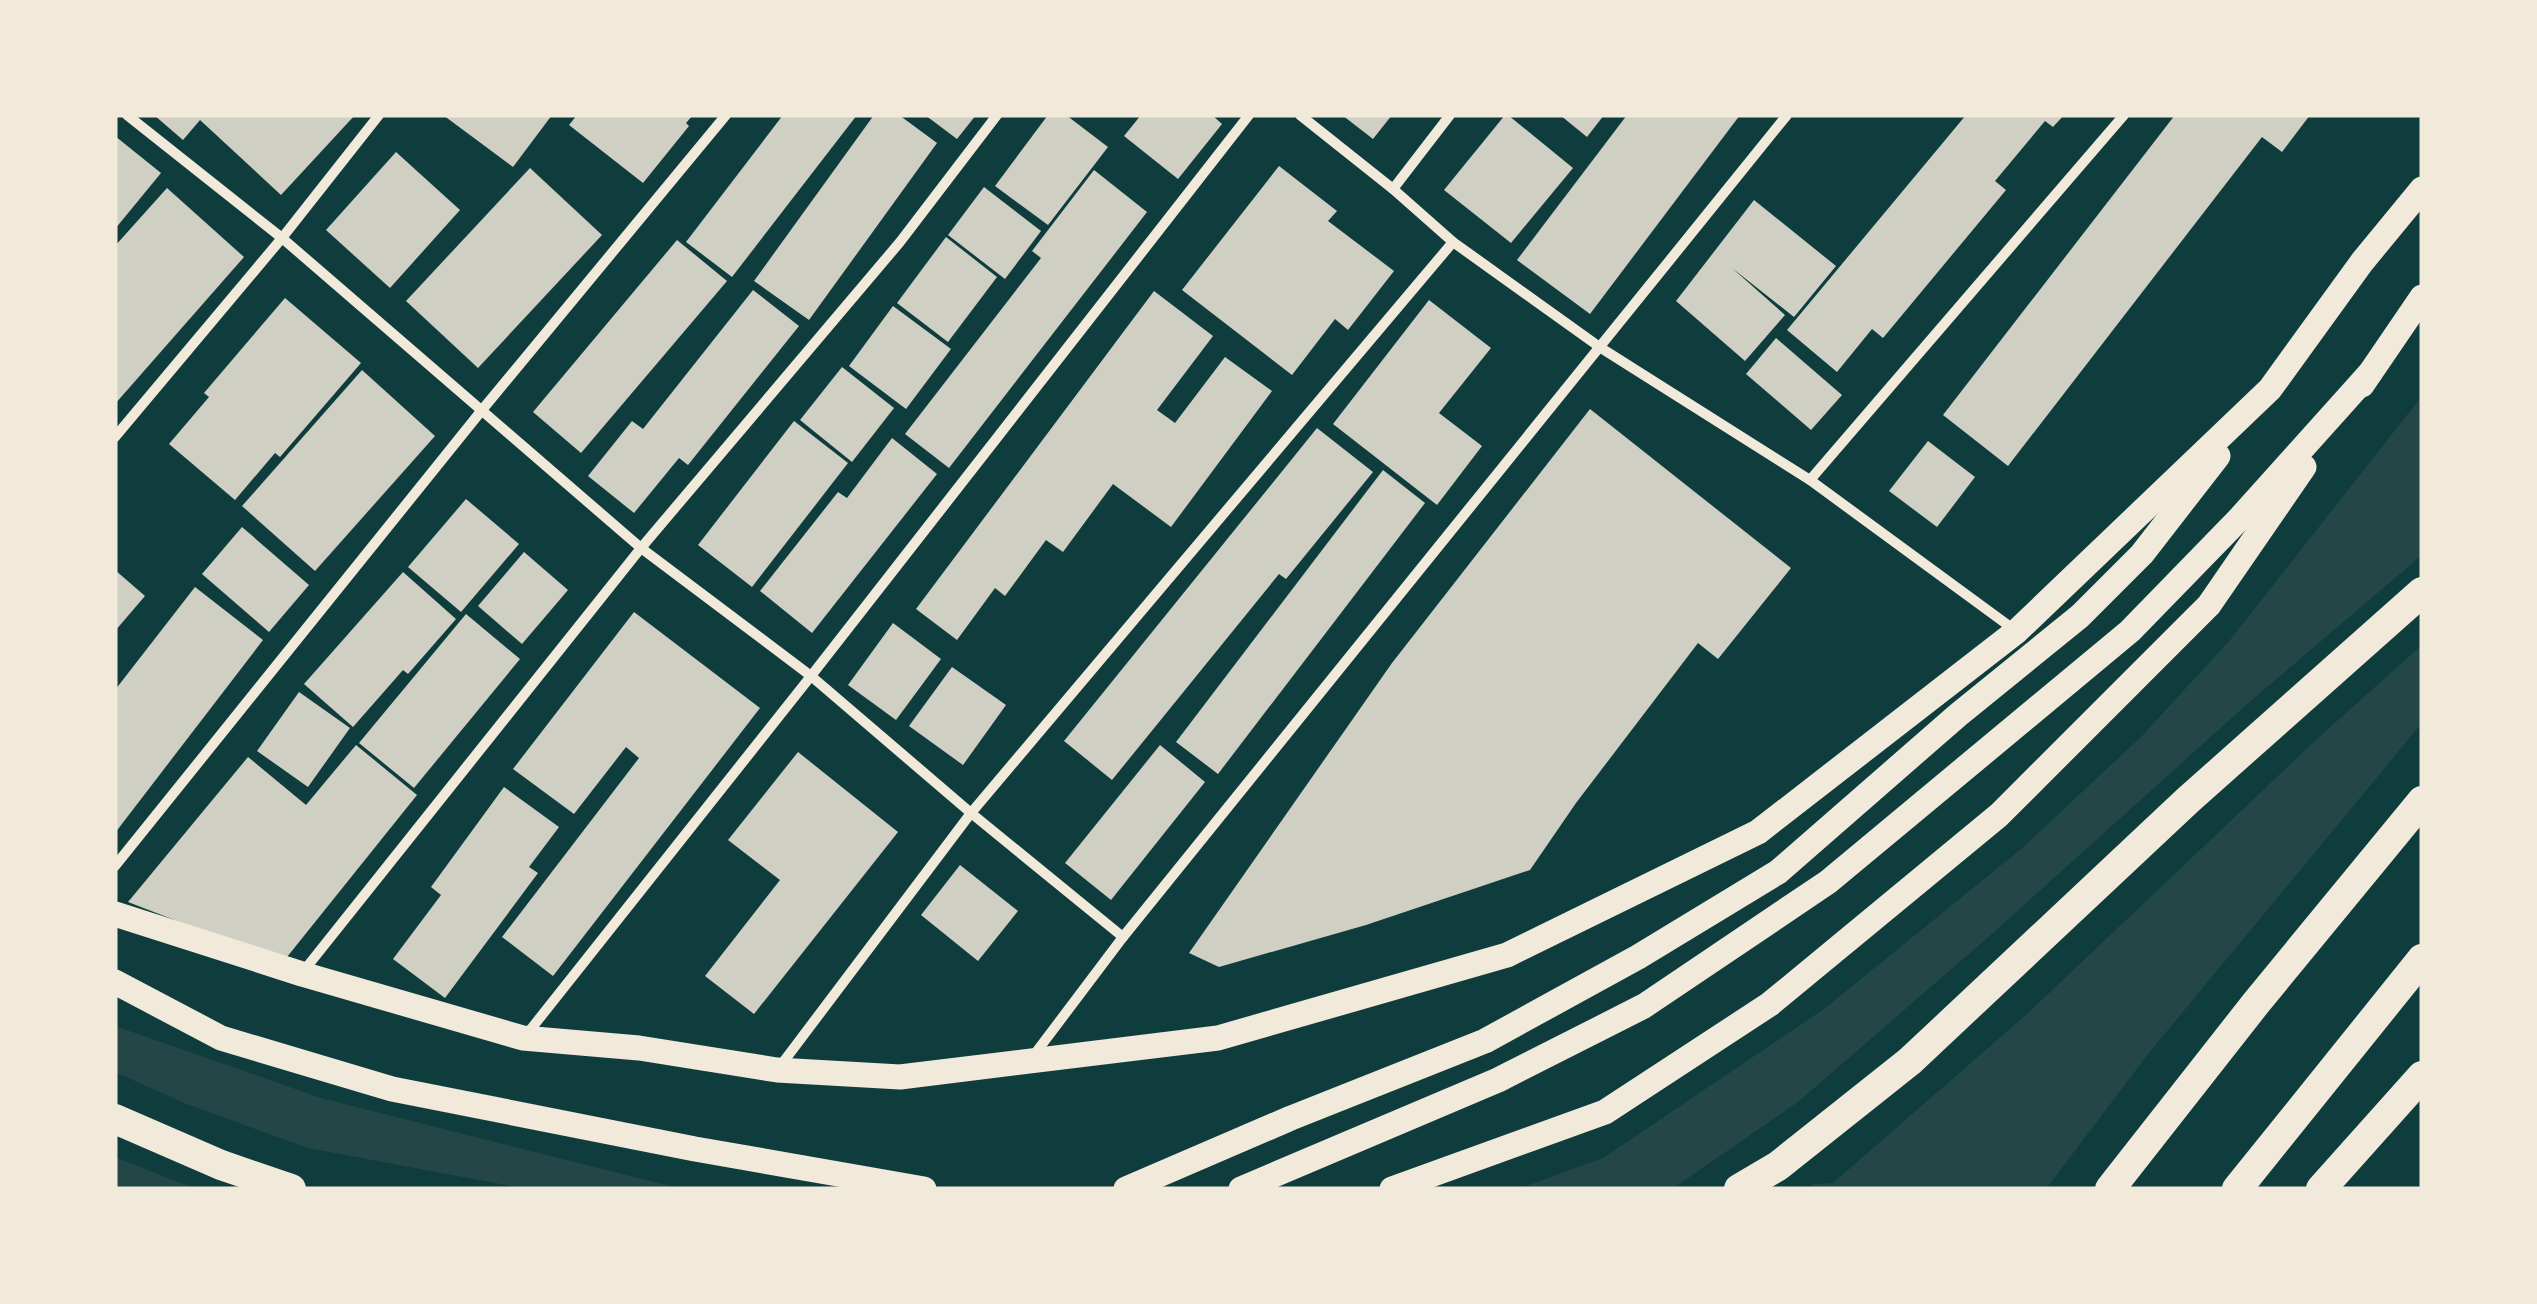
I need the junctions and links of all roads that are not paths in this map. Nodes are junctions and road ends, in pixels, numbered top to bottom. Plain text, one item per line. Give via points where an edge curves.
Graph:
1 (127, 115) edge
2 (379, 115) edge
3 (726, 115) edge
4 (997, 115) edge
5 (1250, 115) edge
6 (1300, 115) edge
7 (1450, 115) edge
8 (1787, 115) edge
9 (2124, 115) edge
10 (1393, 189) junction
11 (2422, 189) edge
12 (282, 238) junction
13 (1453, 242) junction
14 (2422, 297) edge
15 (1601, 348) junction
16 (2370, 374) junction
17 (2270, 389) junction
18 (482, 410) junction
19 (115, 437) edge
20 (1810, 480) junction
21 (641, 548) junction
22 (2422, 592) edge
23 (2018, 632) junction
24 (811, 676) junction
25 (2422, 800) edge
26 (971, 814) junction
27 (115, 866) edge
28 (115, 914) edge
29 (1123, 937) junction
30 (2422, 959) edge
31 (302, 974) junction
32 (115, 982) edge
33 (524, 1038) junction
34 (1030, 1061) junction
35 (777, 1070) junction
36 (2422, 1076) edge
37 (115, 1119) edge
38 (291, 1189) edge
39 (924, 1189) edge
40 (1126, 1189) edge
41 (1241, 1189) edge
42 (1392, 1189) edge
43 (1738, 1189) edge
44 (2110, 1189) edge
45 (2237, 1189) edge
46 (2322, 1189) edge

1 - 12 street
2 - 12 street
3 - 18 street
4 - 21 street via 900,242
5 - 24 street
6 - 10 street
7 - 10 street
8 - 15 street
9 - 20 street
10 - 13 street
11 - 17 main road
12 - 18 street
12 - 19 street
13 - 15 street
13 - 26 street
14 - 16 main road
15 - 20 street
15 - 29 street
16 - 41 main road via 2130,632 1828,882 1644,1006 1498,1080
16 - 42 main road via 2210,605 1983,828 1770,1004 1605,1112
17 - 23 main road
17 - 40 main road via 2142,554 2080,616 1778,872 1485,1041
18 - 21 street
18 - 27 street
20 - 23 street
21 - 24 street
21 - 31 street
22 - 43 highway via 2188,800 1910,1062 1778,1166
23 - 34 main road via 1758,832 1508,956 1218,1038
24 - 26 street
24 - 33 street
25 - 44 highway
26 - 29 street
26 - 35 street
28 - 31 main road
29 - 34 street
30 - 45 highway
31 - 33 main road
32 - 39 main road via 222,1038 392,1089
33 - 35 main road
34 - 35 main road via 900,1078
36 - 46 highway
37 - 38 highway

